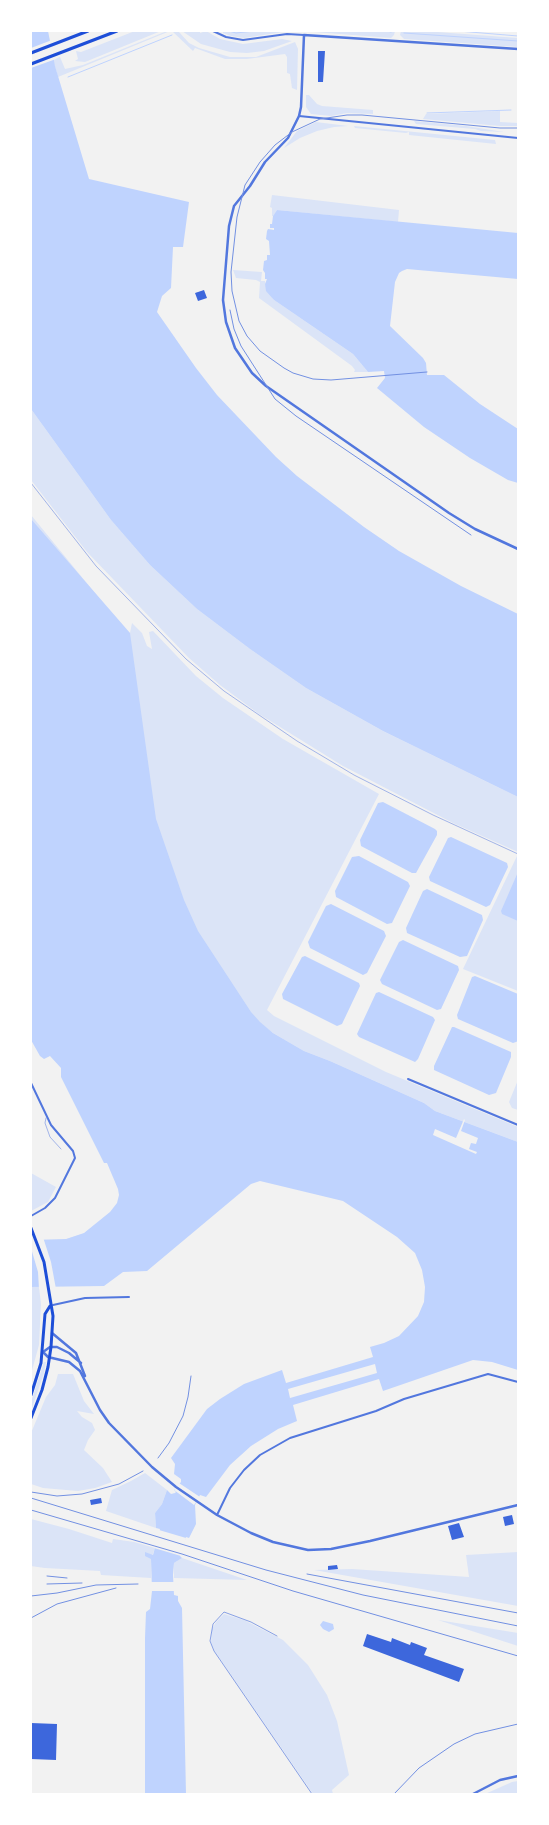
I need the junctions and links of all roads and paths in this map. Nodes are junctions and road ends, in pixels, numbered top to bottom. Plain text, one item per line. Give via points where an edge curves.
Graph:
1 (88, 31) edge
2 (117, 31) edge
3 (213, 31) edge
4 (304, 35) junction
5 (518, 49) edge
6 (31, 53) edge
7 (31, 64) edge
8 (299, 116) junction
9 (518, 138) edge
10 (31, 483) edge
11 (518, 549) edge
12 (518, 854) edge
13 (408, 1079) dead end
14 (31, 1083) edge
15 (47, 1117) junction
16 (518, 1125) edge
17 (61, 1149) dead end
18 (31, 1216) edge
19 (31, 1228) edge
20 (129, 1297) dead end
21 (50, 1305) junction
22 (52, 1333) junction
23 (51, 1347) junction
24 (43, 1352) junction
25 (50, 1358) junction
26 (81, 1362) junction
27 (85, 1378) junction
28 (518, 1382) edge
29 (31, 1395) edge
30 (31, 1418) edge
31 (518, 1504) edge
32 (217, 1515) junction
33 (277, 1636) dead end
34 (518, 1776) edge
35 (312, 1794) edge
36 (473, 1794) edge

1 - 6 main road
2 - 7 main road
3 - 4 street via 243,40
4 - 5 street
4 - 8 street
8 - 9 street
8 - 11 street via 288,138 265,162 232,211 223,300 235,348 248,368 266,386 449,513
10 - 12 lane via 96,566 186,659 224,691 297,741 354,774 442,820
13 - 16 street
14 - 15 street
15 - 17 lane via 50,1137
15 - 18 street via 75,1158 55,1198
19 - 21 main road via 42,1255
20 - 21 street via 85,1298
21 - 22 main road
21 - 24 main road via 46,1314
22 - 23 main road
22 - 26 street via 72,1348
23 - 24 street
23 - 25 main road
23 - 26 street via 67,1352
24 - 25 street
24 - 29 main road
25 - 27 street via 70,1362
25 - 30 main road
26 - 27 street
27 - 32 street via 109,1423 147,1462
28 - 32 street via 488,1374 290,1438 260,1455 241,1473
31 - 32 street via 370,1541 312,1550 273,1542
33 - 35 path via 224,1612 213,1624 210,1641
34 - 36 street via 500,1780

